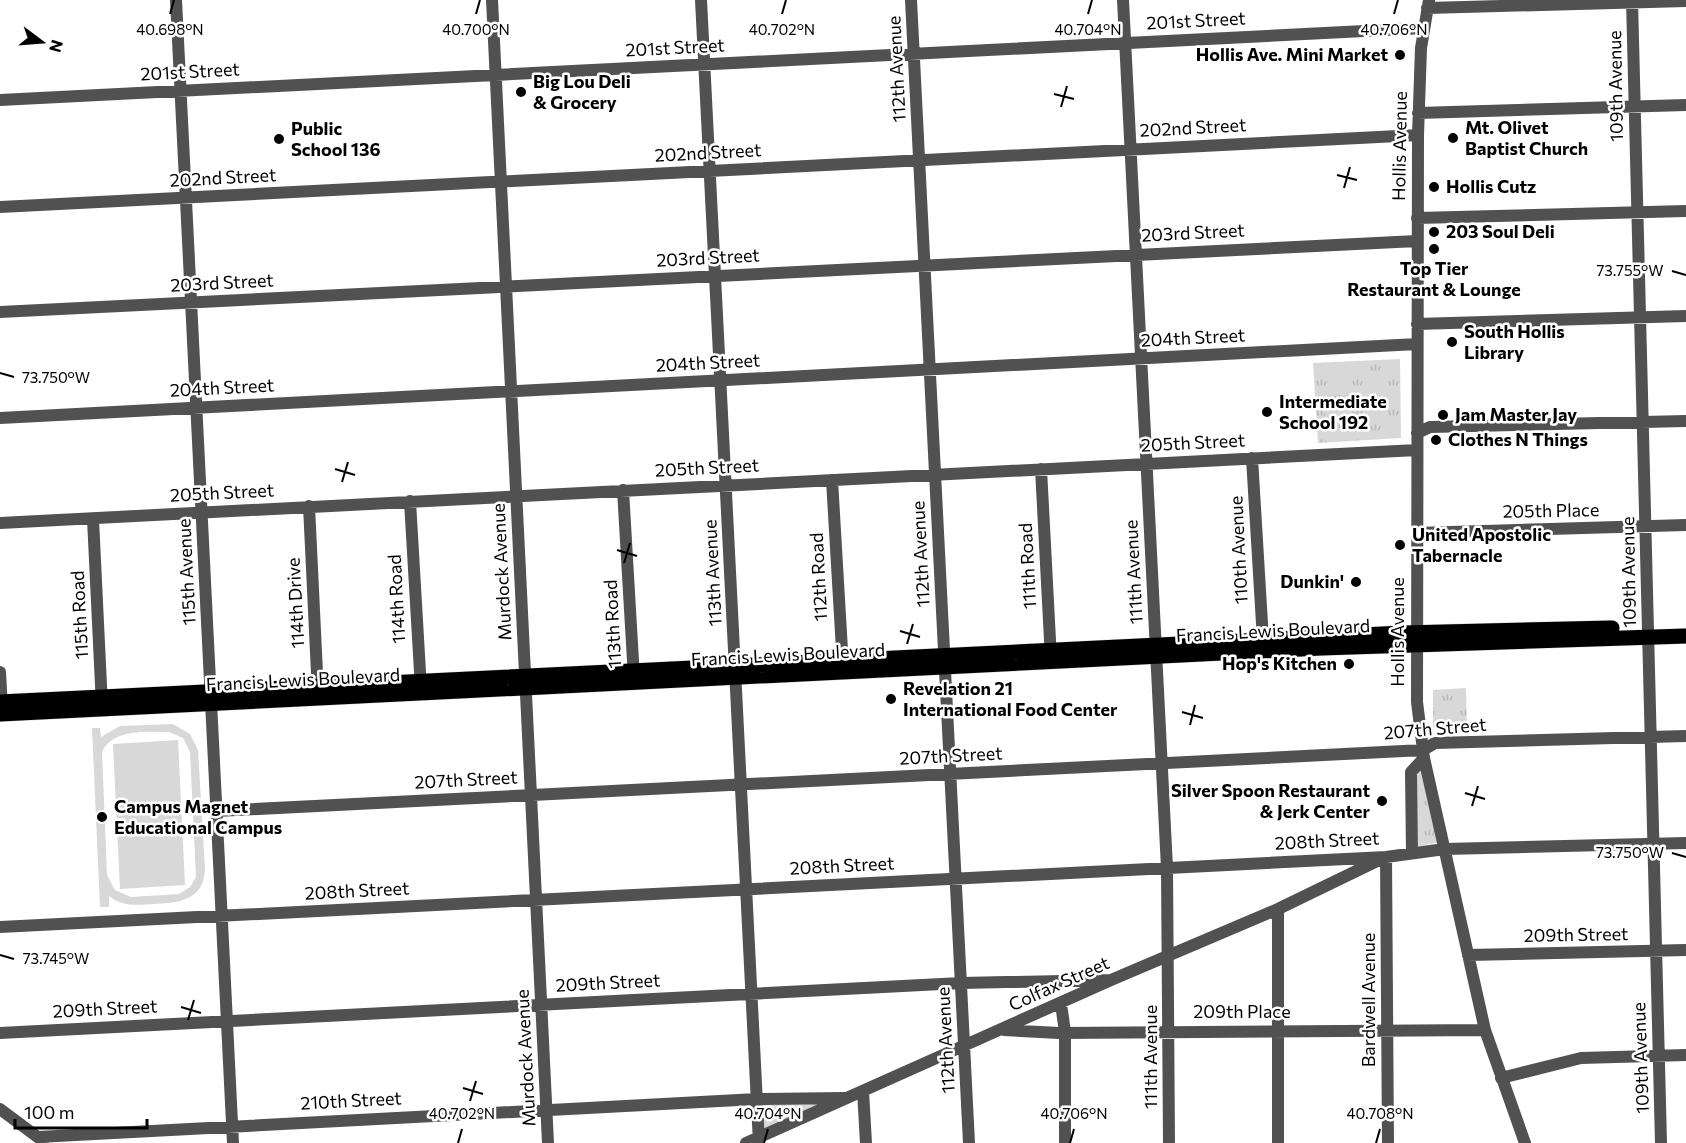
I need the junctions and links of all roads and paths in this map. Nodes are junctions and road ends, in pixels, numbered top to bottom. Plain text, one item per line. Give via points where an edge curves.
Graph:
1 (176, 0) edge
2 (492, 0) edge
3 (701, 0) edge
4 (911, 0) edge
5 (1123, 0) edge
6 (1632, 1) edge
7 (1686, 1) edge
8 (1428, 4) edge
9 (1424, 28) junction
10 (1125, 43) junction
11 (914, 53) junction
12 (705, 64) junction
13 (496, 74) junction
14 (181, 90) junction
15 (0, 99) edge
16 (1686, 105) edge
17 (1634, 107) junction
18 (1418, 113) junction
19 (1418, 135) junction
20 (1131, 149) junction
21 (920, 160) junction
22 (710, 171) junction
23 (500, 182) junction
24 (186, 198) junction
25 (0, 207) edge
26 (1686, 211) edge
27 (1637, 212) junction
28 (1417, 218) junction
29 (1417, 241) junction
30 (1136, 254) junction
31 (925, 265) junction
32 (716, 275) junction
33 (506, 286) junction
34 (191, 302) junction
35 (0, 312) edge
36 (1686, 316) edge
37 (1641, 317) junction
38 (1417, 324) junction
39 (1417, 344) junction
40 (1142, 359) junction
41 (930, 370) junction
42 (721, 380) junction
43 (511, 391) junction
44 (197, 407) junction
45 (0, 418) edge
46 (1686, 421) edge
47 (1643, 422) junction
48 (1417, 433) junction
49 (1417, 450) junction
50 (1252, 458) junction
51 (1147, 463) junction
52 (1041, 469) junction
53 (935, 474) junction
54 (832, 480) junction
55 (726, 485) junction
56 (623, 490) junction
57 (516, 496) junction
58 (410, 501) junction
59 (309, 506) junction
60 (202, 512) junction
61 (93, 519) junction
62 (0, 523) edge
63 (1686, 525) edge
64 (1646, 526) junction
65 (1417, 532) junction
66 (1686, 626) edge
67 (1648, 632) junction
68 (1686, 636) edge
69 (1415, 638) junction
70 (1263, 640) junction
71 (1157, 650) junction
72 (1050, 656) junction
73 (944, 661) junction
74 (843, 666) junction
75 (0, 672) edge
76 (737, 672) junction
77 (634, 677) junction
78 (526, 682) junction
79 (421, 688) junction
80 (318, 692) junction
81 (212, 697) junction
82 (102, 703) junction
83 (1, 708) edge
84 (1651, 736) junction
85 (1686, 736) edge
86 (1423, 754) junction
87 (1162, 763) junction
88 (950, 774) junction
89 (741, 784) junction
90 (531, 795) junction
91 (217, 811) junction
92 (1686, 843) edge
93 (1653, 844) junction
94 (1445, 849) junction
95 (1412, 853) junction
96 (1386, 857) junction
97 (1167, 868) junction
98 (956, 879) junction
99 (747, 889) junction
100 (537, 900) junction
101 (1278, 909) junction
102 (222, 915) junction
103 (0, 927) edge
104 (1686, 950) edge
105 (1656, 951) junction
106 (1468, 955) junction
107 (1170, 956) junction
108 (1111, 980) junction
109 (961, 983) junction
110 (751, 994) junction
111 (1061, 1004) junction
112 (542, 1005) junction
113 (228, 1020) junction
114 (1000, 1030) junction
115 (1169, 1030) junction
116 (1278, 1030) junction
117 (1387, 1030) junction
118 (1485, 1030) junction
119 (1065, 1032) junction
120 (0, 1033) edge
121 (964, 1046) junction
122 (1686, 1055) edge
123 (1659, 1056) junction
124 (1502, 1078) junction
125 (863, 1091) junction
126 (845, 1098) junction
127 (757, 1099) junction
128 (0, 1109) edge
129 (547, 1109) junction
130 (232, 1125) junction
131 (42, 1140) edge
132 (758, 1140) edge
133 (233, 1143) edge
134 (548, 1143) edge
135 (746, 1143) edge
136 (866, 1143) edge
137 (969, 1143) edge
138 (1065, 1143) edge
139 (1169, 1143) edge
140 (1278, 1143) edge
141 (1388, 1143) edge
142 (1525, 1143) edge
143 (1661, 1143) edge

1 - 14 street, 115th Avenue
2 - 13 street, Murdock Avenue
3 - 12 street, 113th Avenue
4 - 11 street, 112th Avenue
5 - 10 street, 111th Avenue
6 - 7 street
6 - 8 street
6 - 17 street, 109th Avenue
8 - 9 street, Hollis Avenue
9 - 10 street, 201st Street
9 - 18 street, Hollis Avenue
10 - 11 street, 201st Street
10 - 20 street, 111th Avenue
11 - 12 street, 201st Street
11 - 21 street, 112th Avenue
12 - 13 street, 201st Street
12 - 22 street, 113th Avenue
13 - 14 street, 201st Street
13 - 23 street, Murdock Avenue
14 - 15 street, 201st Street
14 - 24 street, 115th Avenue
16 - 17 street
17 - 18 street
17 - 27 street, 109th Avenue
18 - 19 street, Hollis Avenue
19 - 20 street, 202nd Street
19 - 28 street, Hollis Avenue
20 - 21 street, 202nd Street
20 - 30 street, 111th Avenue
21 - 22 street, 202nd Street
21 - 31 street, 112th Avenue
22 - 23 street, 202nd Street
22 - 32 street, 113th Avenue
23 - 24 street, 202nd Street
23 - 33 street, Murdock Avenue
24 - 25 street, 202nd Street
24 - 34 street, 115th Avenue
26 - 27 street
27 - 28 street
27 - 37 street, 109th Avenue
28 - 29 street, Hollis Avenue
29 - 30 street, 203rd Street
29 - 38 street, Hollis Avenue
30 - 31 street, 203rd Street
30 - 40 street, 111th Avenue
31 - 32 street, 203rd Street
31 - 41 street, 112th Avenue
32 - 33 street, 203rd Street
32 - 42 street, 113th Avenue
33 - 34 street, 203rd Street
33 - 43 street, Murdock Avenue
34 - 35 street, 203rd Street
34 - 44 street, 115th Avenue
36 - 37 street
37 - 38 street
37 - 47 street, 109th Avenue
38 - 39 street, Hollis Avenue
39 - 40 street, 204th Street
39 - 48 street, Hollis Avenue
40 - 41 street, 204th Street
40 - 51 street, 111th Avenue
41 - 42 street, 204th Street
41 - 53 street, 112th Avenue
42 - 43 street, 204th Street
42 - 55 street, 113th Avenue
43 - 44 street, 204th Street
43 - 57 street, Murdock Avenue
44 - 45 street, 204th Street
44 - 60 street, 115th Avenue
46 - 47 street
47 - 48 street via 1430,427
47 - 64 street, 109th Avenue
48 - 49 street, Hollis Avenue
49 - 50 street, 205th Street
49 - 65 street, Hollis Avenue
50 - 51 street, 205th Street
50 - 70 street, 110th Avenue
51 - 52 street, 205th Street
51 - 71 street, 111th Avenue
52 - 53 street, 205th Street
52 - 72 street, 111th Road
53 - 54 street, 205th Street
53 - 73 street, 112th Avenue
54 - 55 street, 205th Street
54 - 74 street, 112th Road
55 - 56 street, 205th Street
55 - 76 street, 113th Avenue
56 - 57 street, 205th Street
56 - 77 street, 113th Road
57 - 58 street, 205th Street
57 - 78 street, Murdock Avenue
58 - 59 street, 205th Street
58 - 79 street, 114th Road
59 - 60 street, 205th Street
59 - 80 street, 114th Drive
60 - 61 street, 205th Street
60 - 81 street, 115th Avenue
61 - 62 street, 205th Street
61 - 82 street, 115th Road
63 - 64 street, 205th Place
64 - 65 street, 205th Place
64 - 67 street, 109th Avenue
65 - 69 street, Hollis Avenue
66 - 67 main road, Francis Lewis Boulevard
67 - 68 main road, Francis Lewis Boulevard
67 - 69 main road, Francis Lewis Boulevard
67 - 84 street, 109th Avenue
69 - 70 main road, Francis Lewis Boulevard
69 - 71 main road, Francis Lewis Boulevard
69 - 86 street, Hollis Avenue via 1416,702
70 - 71 main road, Francis Lewis Boulevard
71 - 72 main road, Francis Lewis Boulevard
71 - 87 street, 111th Avenue
72 - 73 main road, Francis Lewis Boulevard
73 - 74 main road, Francis Lewis Boulevard
73 - 88 street, 112th Avenue
74 - 76 main road, Francis Lewis Boulevard
75 - 83 street
76 - 77 main road, Francis Lewis Boulevard
76 - 89 street, 113th Avenue
77 - 78 main road, Francis Lewis Boulevard
78 - 79 main road, Francis Lewis Boulevard
78 - 90 street, Murdock Avenue
79 - 80 main road, Francis Lewis Boulevard
80 - 81 main road, Francis Lewis Boulevard
81 - 82 main road, Francis Lewis Boulevard
81 - 91 street, 115th Avenue
82 - 83 main road, Francis Lewis Boulevard
84 - 85 street, 207th Street
84 - 86 street, 207th Street via 1435,743
84 - 93 street, 109th Avenue
86 - 87 street, 207th Street
86 - 94 street, Hollis Avenue
86 - 95 street via 1412,772
87 - 88 street, 207th Street
87 - 97 street, 111th Avenue
88 - 89 street, 207th Street
88 - 98 street, 112th Avenue
89 - 90 street, 207th Street
89 - 99 street, 113th Avenue
90 - 91 street, 207th Street
90 - 100 street, Murdock Avenue
91 - 102 street, 115th Avenue
92 - 93 street, 208th Street
93 - 94 street, 208th Street
93 - 105 street, 109th Avenue
94 - 95 street, 208th Street
94 - 106 street, Hollis Avenue
95 - 96 street, 208th Street
96 - 97 street, 208th Street
96 - 101 street, Colfax Street
96 - 117 street, Bardwell Avenue
97 - 98 street, 208th Street
97 - 107 street, 111th Avenue
98 - 99 street, 208th Street
98 - 109 street, 112th Avenue
99 - 100 street, 208th Street
99 - 110 street, 113th Avenue
100 - 102 street, 208th Street
100 - 112 street, Murdock Avenue
101 - 107 street, Colfax Street
101 - 116 street
102 - 103 street, 208th Street
102 - 113 street, 115th Avenue
104 - 105 street, 209th Street
105 - 106 street, 209th Street
105 - 123 street, 109th Avenue
106 - 118 street, Hollis Avenue
107 - 108 street, Colfax Street
107 - 115 street, 111th Avenue
108 - 109 street, 209th Street
108 - 111 street, Colfax Street
109 - 110 street, 209th Street
109 - 121 street, 112th Avenue
110 - 112 street, 209th Street
110 - 127 street, 113th Avenue
111 - 114 street, Colfax Street
111 - 119 street
112 - 113 street, 209th Street
112 - 129 street, Murdock Avenue
113 - 120 street, 209th Street
113 - 130 street, 115th Avenue
114 - 119 street, 209th Place
114 - 121 street, Colfax Street
115 - 116 street, 209th Place
115 - 119 street, 209th Place
115 - 139 street, 111th Avenue
116 - 117 street, 209th Place
116 - 140 street
117 - 118 street, 209th Place
117 - 141 street, Bardwell Avenue
118 - 124 street, Hollis Avenue
119 - 138 street
121 - 125 street, Colfax Street
121 - 137 street, 112th Avenue
122 - 123 street
123 - 124 street via 1581,1058
123 - 143 street, 109th Avenue
124 - 142 street, Hollis Avenue
125 - 126 street, Colfax Street
125 - 136 street
126 - 127 street, 210th Street
126 - 132 street, Colfax Street
127 - 129 street, 210th Street
127 - 132 street, 113th Avenue
128 - 131 street
129 - 130 street, 210th Street
129 - 134 street, Murdock Avenue
130 - 131 street, 210th Street
130 - 133 street, 115th Avenue
132 - 135 street, Colfax Street

